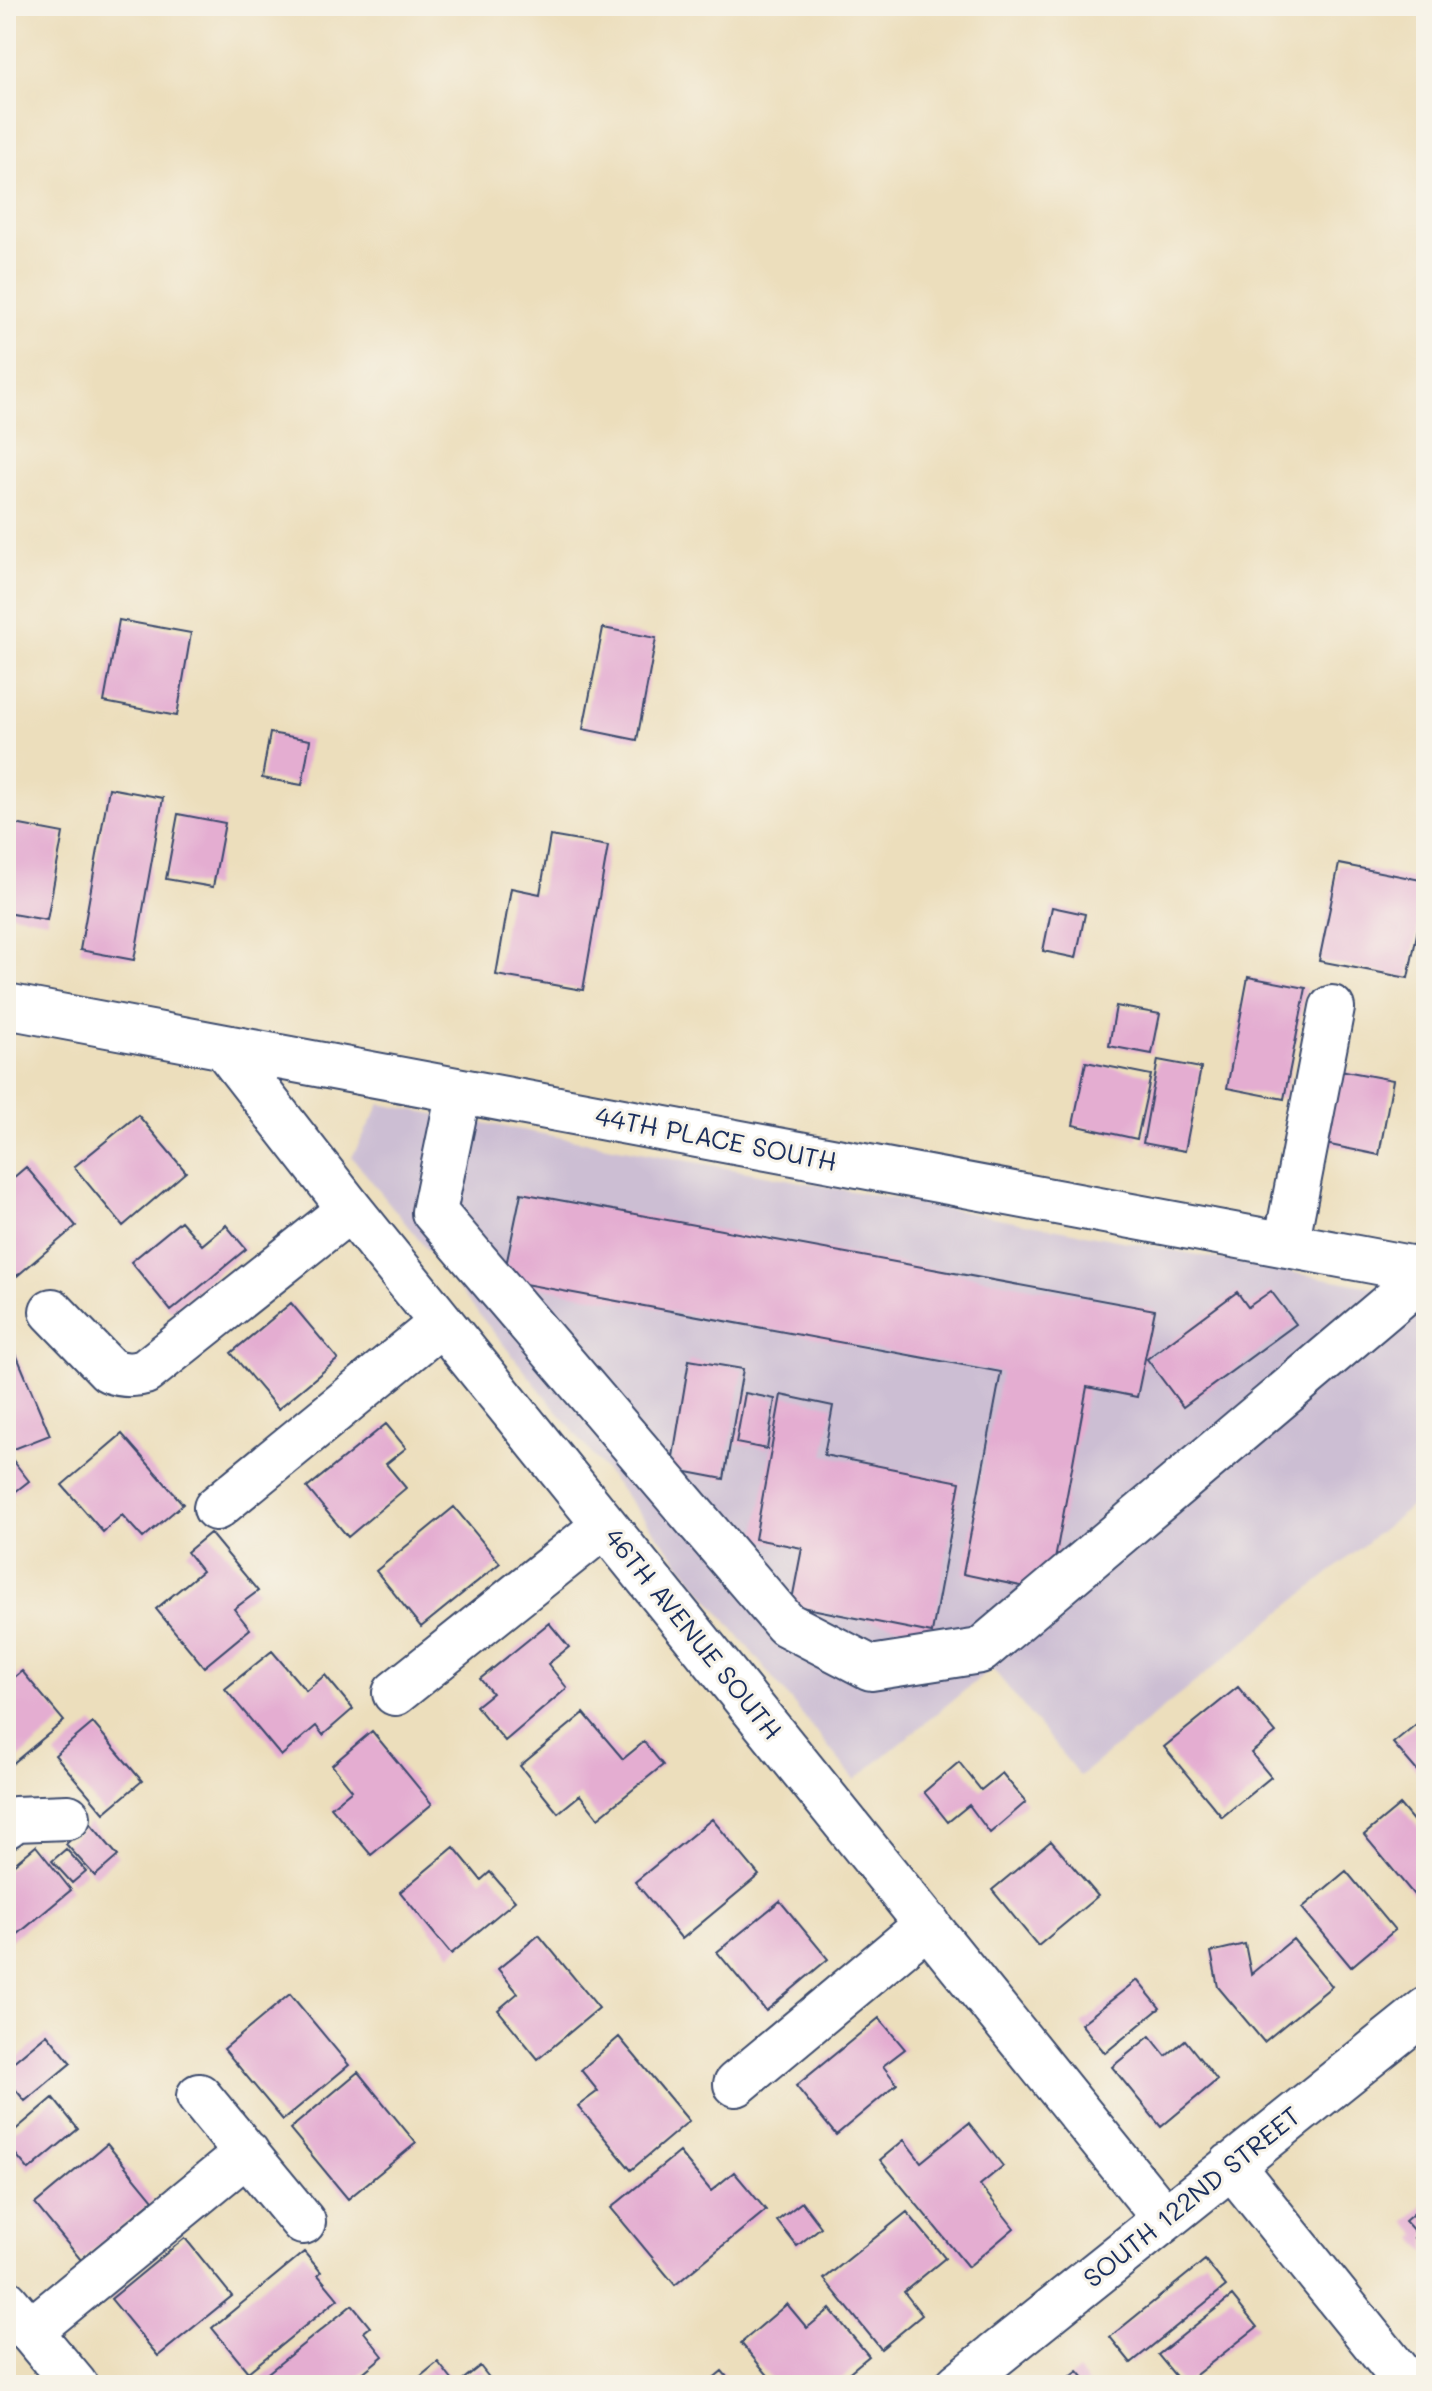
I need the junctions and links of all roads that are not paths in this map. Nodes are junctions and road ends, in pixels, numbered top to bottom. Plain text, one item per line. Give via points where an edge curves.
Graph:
1 (6, 1006) edge
2 (1332, 1008) dead end
3 (224, 1047) junction
4 (459, 1091) junction
5 (350, 1209) junction
6 (1286, 1245) junction
7 (1426, 1272) edge
8 (52, 1311) dead end
9 (442, 1323) junction
10 (216, 1508) dead end
11 (605, 1525) junction
12 (395, 1693) dead end
13 (68, 1817) dead end
14 (6, 1826) edge
15 (928, 1924) junction
16 (1426, 2010) edge
17 (736, 2084) dead end
18 (199, 2096) dead end
19 (247, 2153) junction
20 (1231, 2165) junction
21 (1164, 2218) junction
22 (303, 2222) dead end
23 (18, 2316) edge
24 (75, 2385) edge
25 (958, 2385) edge
26 (1408, 2385) edge

1 - 3 street, 44TH PLACE SOUTH
2 - 6 street
3 - 4 street, 44TH PLACE SOUTH
3 - 5 street, 46TH AVENUE SOUTH
4 - 6 street, 44TH PLACE SOUTH
4 - 7 street via 434,1212 786,1624 871,1668 980,1651
5 - 8 street via 145,1372 109,1370
5 - 9 street, 46TH AVENUE SOUTH
6 - 7 street, 44TH PLACE SOUTH
9 - 10 street
9 - 11 street, 46TH AVENUE SOUTH
11 - 12 street
11 - 15 street, 46TH AVENUE SOUTH
13 - 14 street via 15,1819
15 - 17 street
15 - 21 street, 46TH AVENUE SOUTH
16 - 20 street, SOUTH 122ND STREET
18 - 19 street
19 - 22 street
19 - 23 street
20 - 21 street, SOUTH 122ND STREET
20 - 26 street
21 - 25 street, SOUTH 122ND STREET
23 - 24 street

